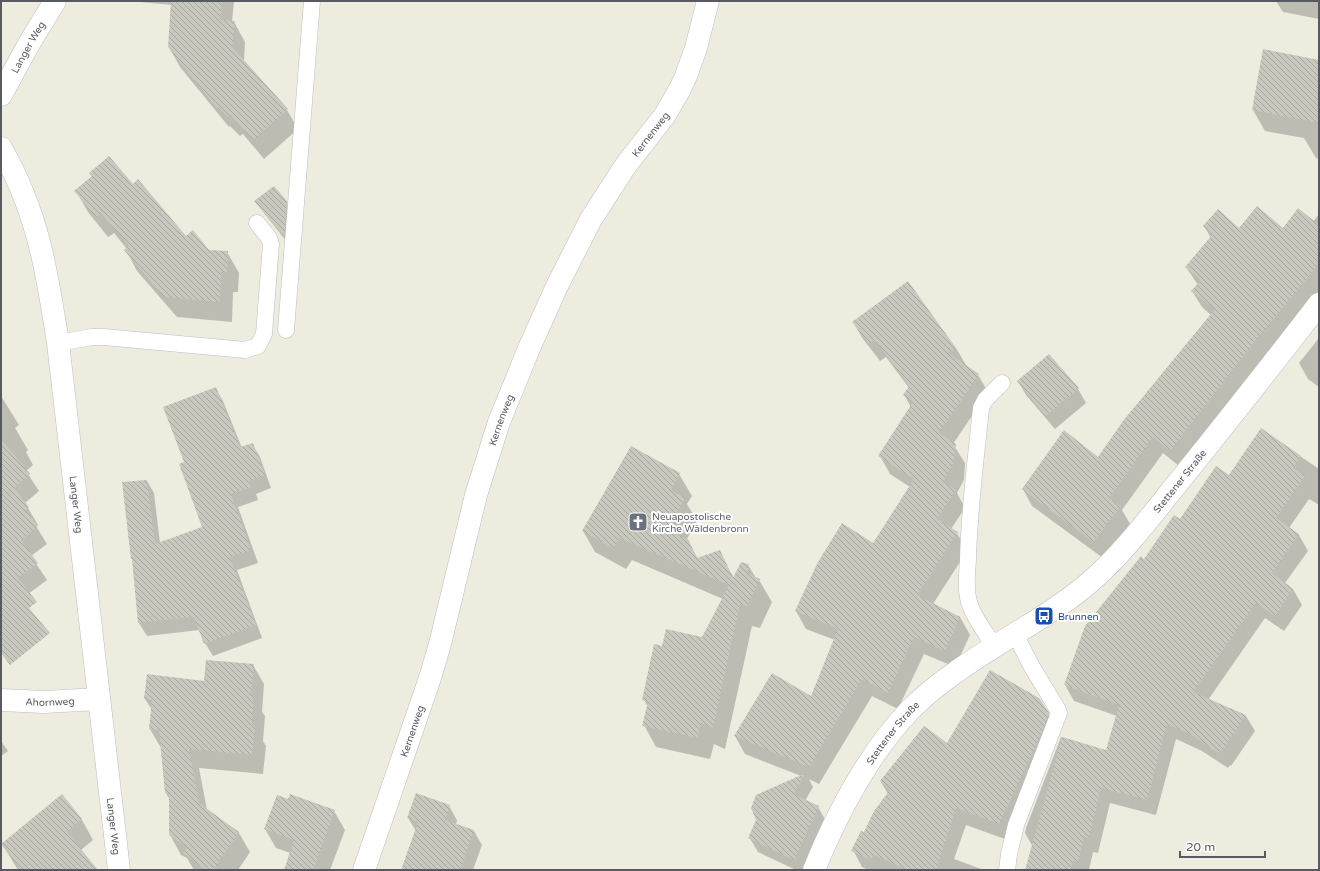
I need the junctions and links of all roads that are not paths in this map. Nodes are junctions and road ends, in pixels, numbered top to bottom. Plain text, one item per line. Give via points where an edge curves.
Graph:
1 (55, 1) edge
2 (312, 1) edge
3 (708, 1) edge
4 (1, 94) edge
5 (1, 148) edge
6 (257, 223) dead end
7 (1319, 304) edge
8 (286, 330) dead end
9 (58, 343) junction
10 (1002, 383) dead end
11 (1016, 634) junction
12 (995, 646) junction
13 (99, 699) junction
14 (1, 700) edge
15 (119, 870) edge
16 (364, 870) edge
17 (814, 870) edge
18 (1007, 870) edge

1 - 4 street, Langer Weg
2 - 8 lane
3 - 16 street, Kernenweg via 696,48 680,89 665,115 626,165 591,219 557,286 499,422 476,495 430,678
5 - 9 street, Langer Weg via 24,194 36,226 46,268
6 - 9 lane via 271,244 264,334 258,346 245,350 98,337
7 - 11 street, Stettener Straße via 1122,550 1082,590
9 - 13 street, Langer Weg
10 - 12 lane via 985,400 981,408 968,533 969,604
11 - 12 street, Stettener Straße
11 - 18 lane via 1059,713 1016,825
12 - 17 street, Stettener Straße via 943,681 898,723 882,743 855,787
13 - 14 street, Ahornweg via 44,702
13 - 15 street, Langer Weg

